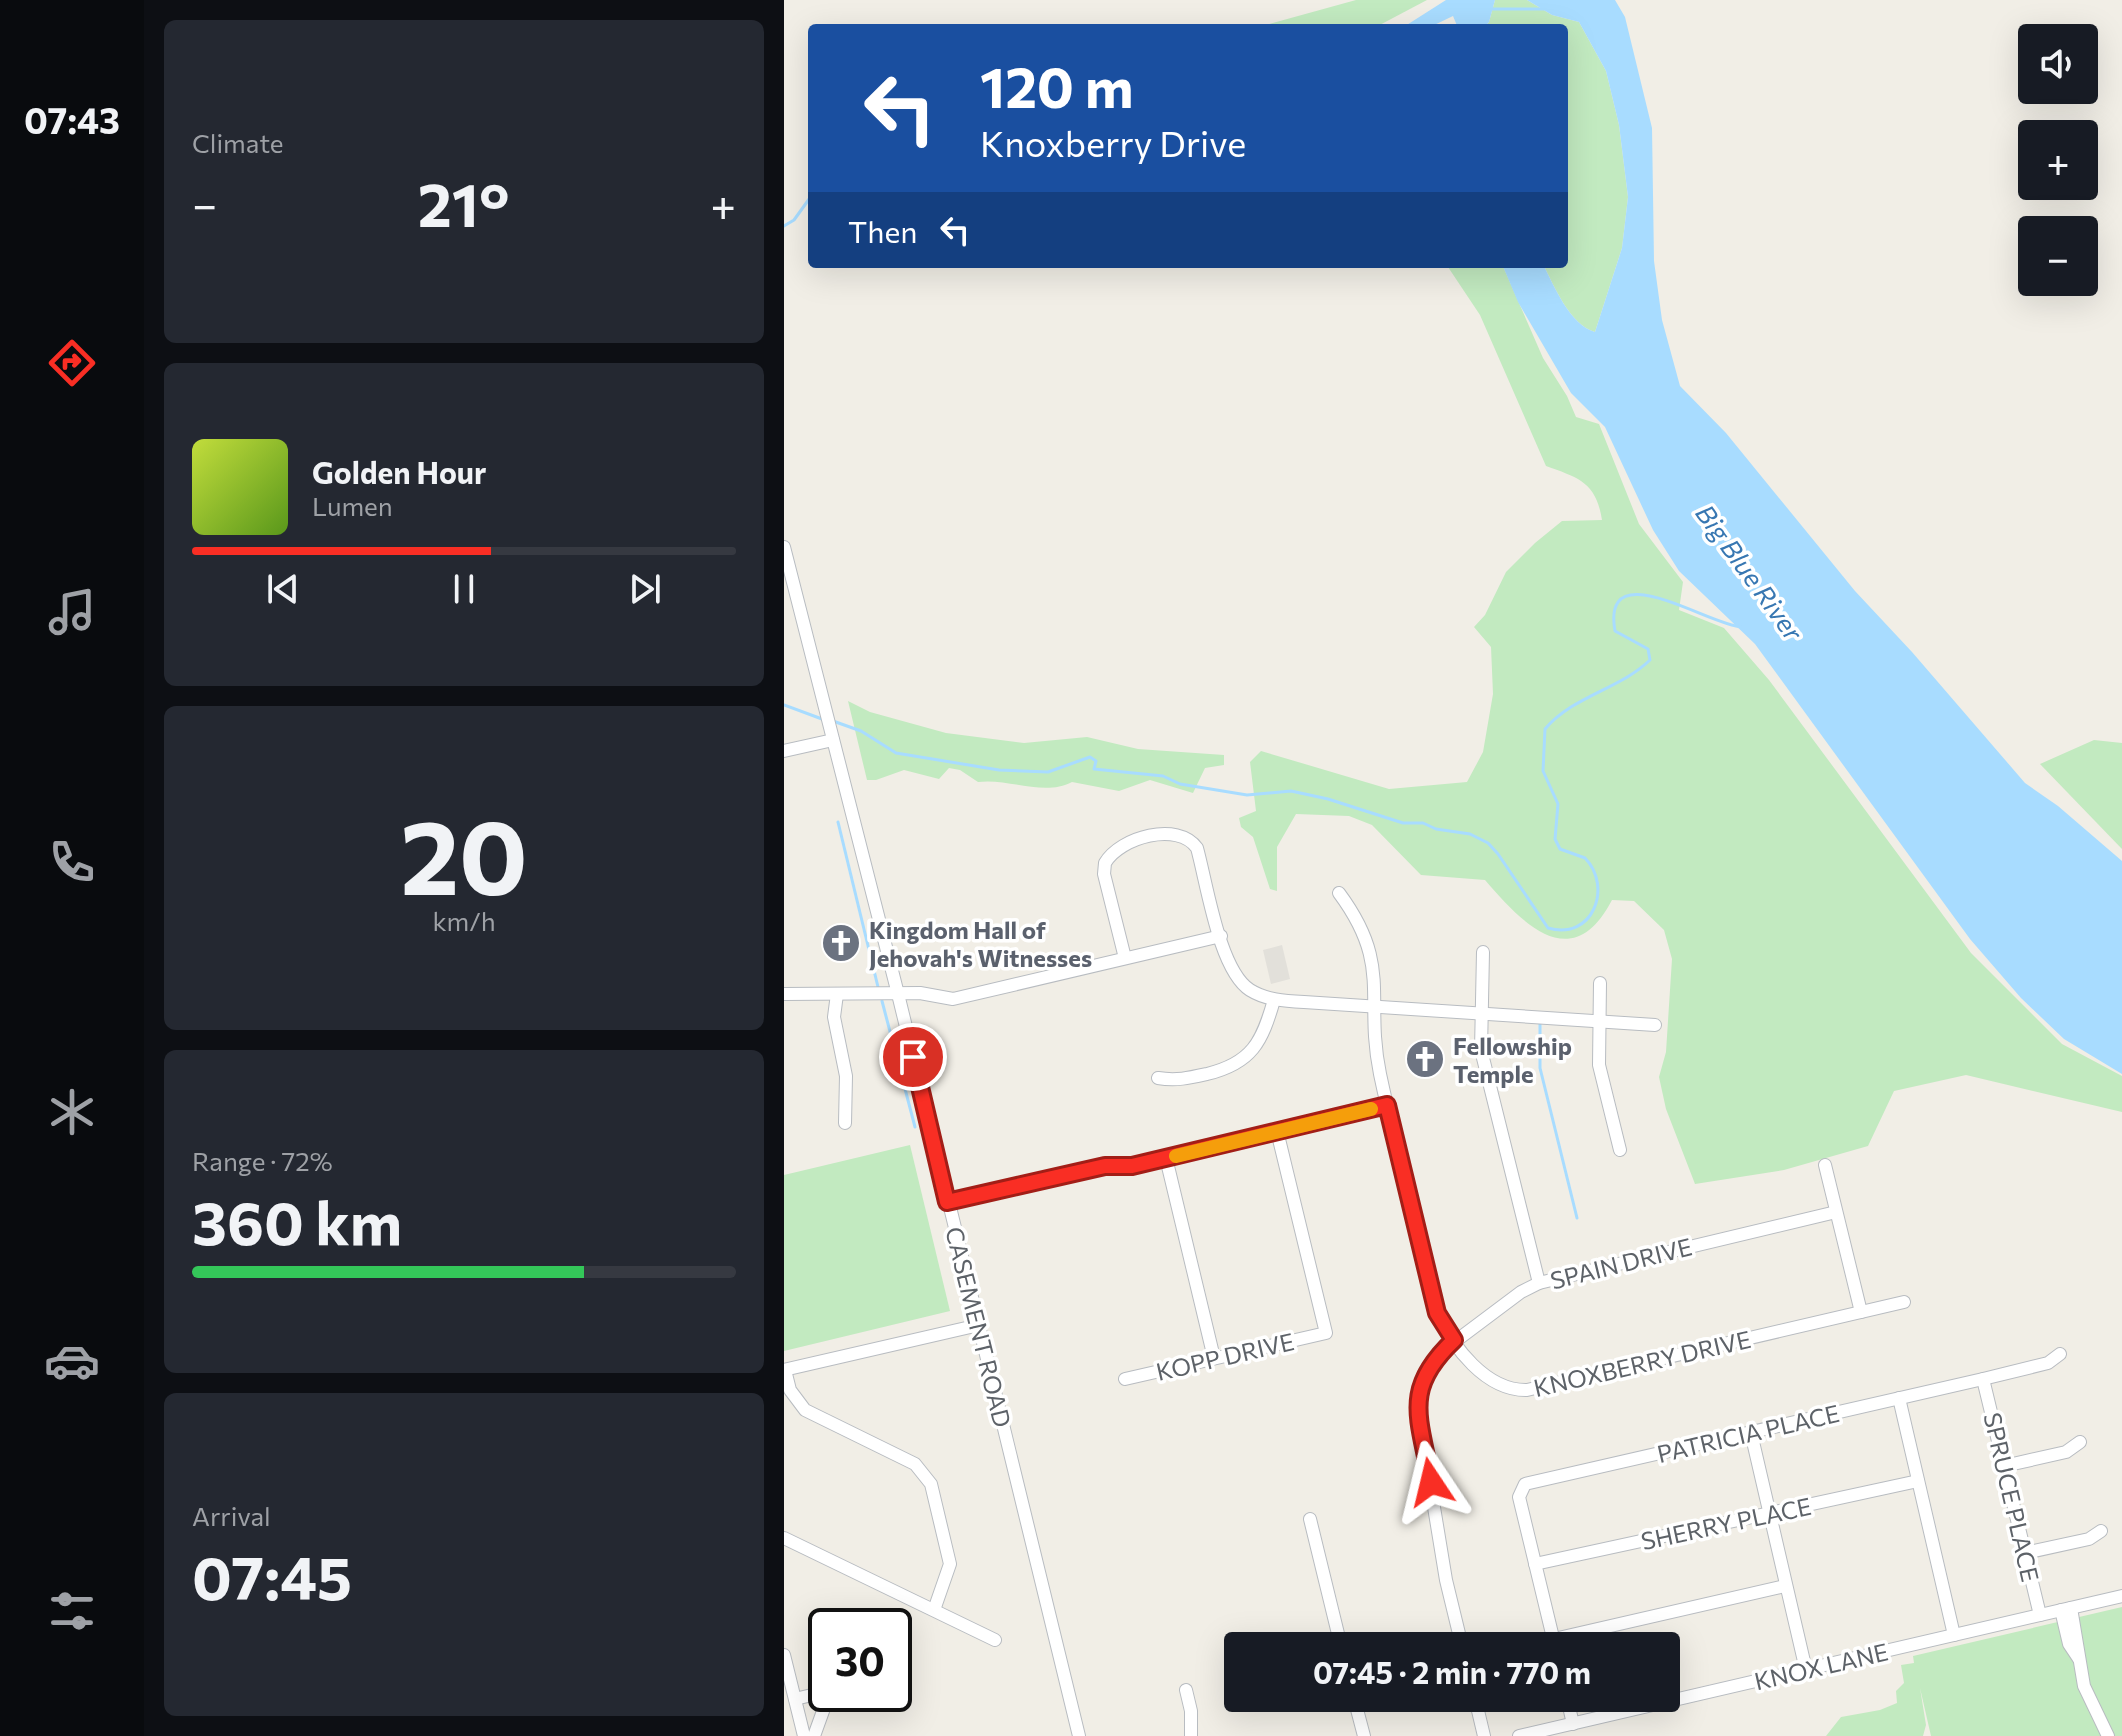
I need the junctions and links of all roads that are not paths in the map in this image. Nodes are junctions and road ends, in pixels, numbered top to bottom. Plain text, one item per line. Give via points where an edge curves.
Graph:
1 (784, 547) edge
2 (832, 735) junction
3 (784, 751) edge
4 (1339, 893) dead end
5 (1221, 936) junction
6 (1483, 952) dead end
7 (1125, 958) junction
8 (1600, 983) dead end
9 (784, 994) edge
10 (837, 994) junction
11 (898, 994) junction
12 (1274, 1000) junction
13 (1375, 1005) junction
14 (1480, 1012) junction
15 (1598, 1021) junction
16 (1655, 1025) dead end
17 (1158, 1078) dead end
18 (1387, 1105) junction
19 (845, 1123) dead end
20 (1277, 1131) junction
21 (1620, 1150) dead end
22 (1166, 1158) junction
23 (1825, 1165) dead end
24 (947, 1202) junction
25 (1836, 1212) junction
26 (1539, 1283) junction
27 (1904, 1302) dead end
28 (1861, 1312) junction
29 (979, 1325) junction
30 (1454, 1340) junction
31 (2060, 1354) dead end
32 (1214, 1358) junction
33 (784, 1370) edge
34 (1125, 1379) dead end
35 (1983, 1379) junction
36 (1899, 1398) junction
37 (1751, 1433) junction
38 (2080, 1442) dead end
39 (2004, 1466) junction
40 (1918, 1481) junction
41 (1769, 1514) junction
42 (1310, 1519) dead end
43 (2101, 1531) dead end
44 (784, 1538) edge
45 (2025, 1553) junction
46 (1535, 1564) junction
47 (1785, 1586) junction
48 (2122, 1596) edge
49 (2066, 1609) junction
50 (934, 1610) junction
51 (2040, 1615) junction
52 (1338, 1632) edge
53 (1459, 1632) edge
54 (1551, 1632) edge
55 (1599, 1632) edge
56 (1954, 1635) junction
57 (995, 1640) dead end
58 (784, 1655) edge
59 (1806, 1670) junction
60 (1186, 1690) dead end
61 (795, 1699) junction
62 (1358, 1712) edge
63 (1478, 1712) edge
64 (1570, 1712) edge
65 (1573, 1724) junction
66 (804, 1736) edge
67 (814, 1736) edge
68 (1079, 1736) edge
69 (1191, 1736) edge
70 (1364, 1736) edge
71 (1484, 1736) edge
72 (1519, 1736) edge
73 (2108, 1736) edge

1 - 2 street, CASEMENT ROAD
2 - 3 street
2 - 11 street, CASEMENT ROAD
4 - 13 street, KNOXBERRY DRIVE via 1372,954
5 - 7 street
5 - 7 street via 1197,848 1187,837 1171,833 1126,844 1106,860 1104,874
5 - 12 street via 1240,982
6 - 14 street
7 - 11 street via 968,997
8 - 15 street
9 - 10 street
10 - 11 street
10 - 19 street via 834,1017 846,1076
11 - 24 street, CASEMENT ROAD
12 - 13 street
12 - 17 street via 1256,1046 1239,1063 1177,1081
13 - 14 street
13 - 18 street, KNOXBERRY DRIVE via 1375,1049
14 - 15 street
14 - 26 street via 1481,1050
15 - 16 street
15 - 21 street via 1599,1065
18 - 20 street
18 - 30 street, KNOXBERRY DRIVE via 1437,1313
20 - 22 street
20 - 32 street, KOPP DRIVE via 1326,1333
22 - 24 street via 1105,1166
22 - 32 street
23 - 25 street
24 - 29 street, CASEMENT ROAD
25 - 26 street, SPAIN DRIVE
25 - 28 street
26 - 30 street, SPAIN DRIVE
27 - 28 street, KNOXBERRY DRIVE
28 - 30 street, KNOXBERRY DRIVE via 1527,1390 1509,1388 1484,1375
29 - 33 street
29 - 68 street, CASEMENT ROAD
30 - 53 street, SPAIN DRIVE via 1425,1371 1417,1404
31 - 35 street, PATRICIA PLACE via 2048,1363
32 - 34 street, KOPP DRIVE
33 - 50 street via 805,1410 915,1464 931,1484 950,1564
35 - 36 street, PATRICIA PLACE
35 - 39 street, SPRUCE PLACE
36 - 37 street, PATRICIA PLACE
36 - 40 street
37 - 41 street
37 - 46 street, PATRICIA PLACE via 1525,1484 1519,1497
38 - 39 street via 2066,1452
39 - 45 street, SPRUCE PLACE
40 - 41 street, SHERRY PLACE
40 - 56 street
41 - 46 street, SHERRY PLACE
41 - 47 street
42 - 52 street
43 - 45 street via 2089,1539
44 - 50 street
45 - 51 street, SPRUCE PLACE
46 - 54 street, PATRICIA PLACE
47 - 55 street
47 - 59 street
48 - 49 street, KNOX LANE
49 - 51 street, KNOX LANE
49 - 73 street via 2069,1644
50 - 57 street
51 - 56 street, KNOX LANE
56 - 59 street, KNOX LANE
58 - 61 street
59 - 65 street, KNOX LANE
60 - 69 street
61 - 66 street
61 - 67 street via 816,1694 827,1700
62 - 70 street
63 - 71 street
64 - 65 street
65 - 72 street, KNOX LANE

